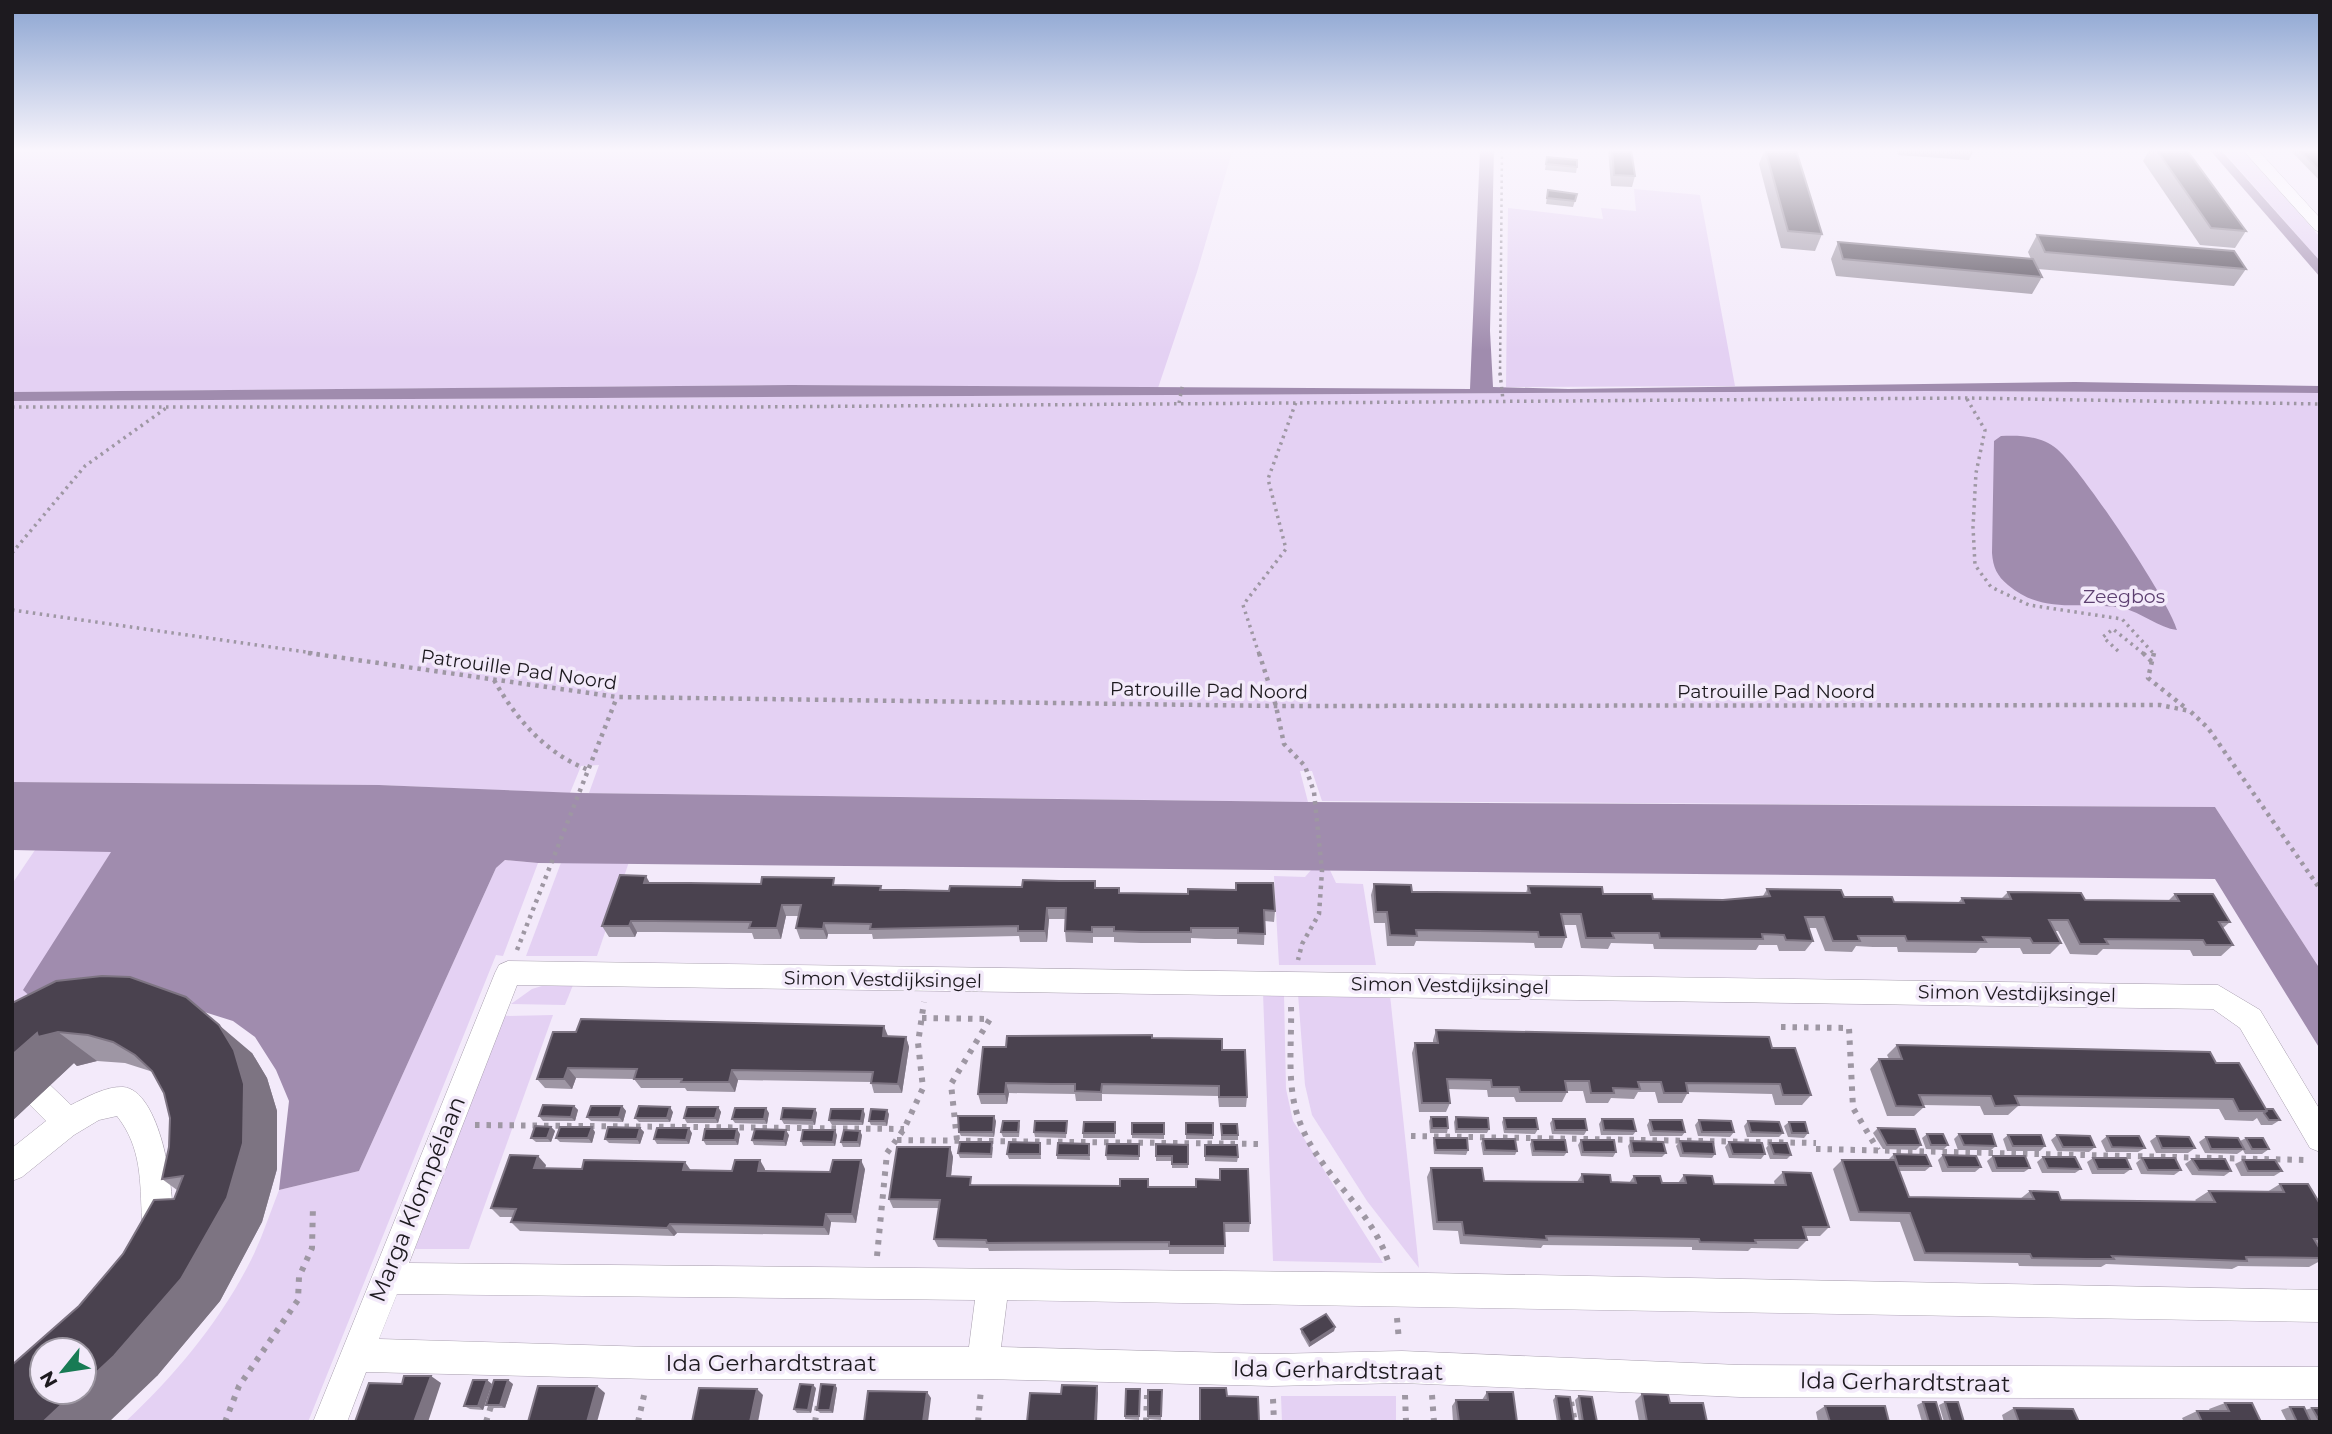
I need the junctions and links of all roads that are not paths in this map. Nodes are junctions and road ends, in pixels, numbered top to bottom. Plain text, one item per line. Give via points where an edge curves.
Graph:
1 (507, 975) joint
2 (39, 1094) dead end
3 (67, 1121) junction
4 (2320, 1139) edge
5 (12, 1167) edge
6 (145, 1258) edge
7 (385, 1278) junction
8 (993, 1284) junction
9 (2320, 1306) edge
10 (356, 1355) junction
11 (983, 1363) junction
12 (2320, 1383) edge
13 (330, 1422) edge

1 - 4 street, Simon Vestdijksingel via 2218,997 2250,1018
1 - 7 street, Marga Klompélaan
2 - 3 street
3 - 5 street
3 - 6 street via 106,1102 123,1101 141,1125 153,1147 157,1220
7 - 8 street
7 - 10 street, Marga Klompélaan
8 - 9 street
8 - 11 street
10 - 11 street, Ida Gerhardtstraat via 651,1363
10 - 13 street, Marga Klompélaan
11 - 12 street, Ida Gerhardtstraat via 1272,1370 1402,1367 1740,1381

